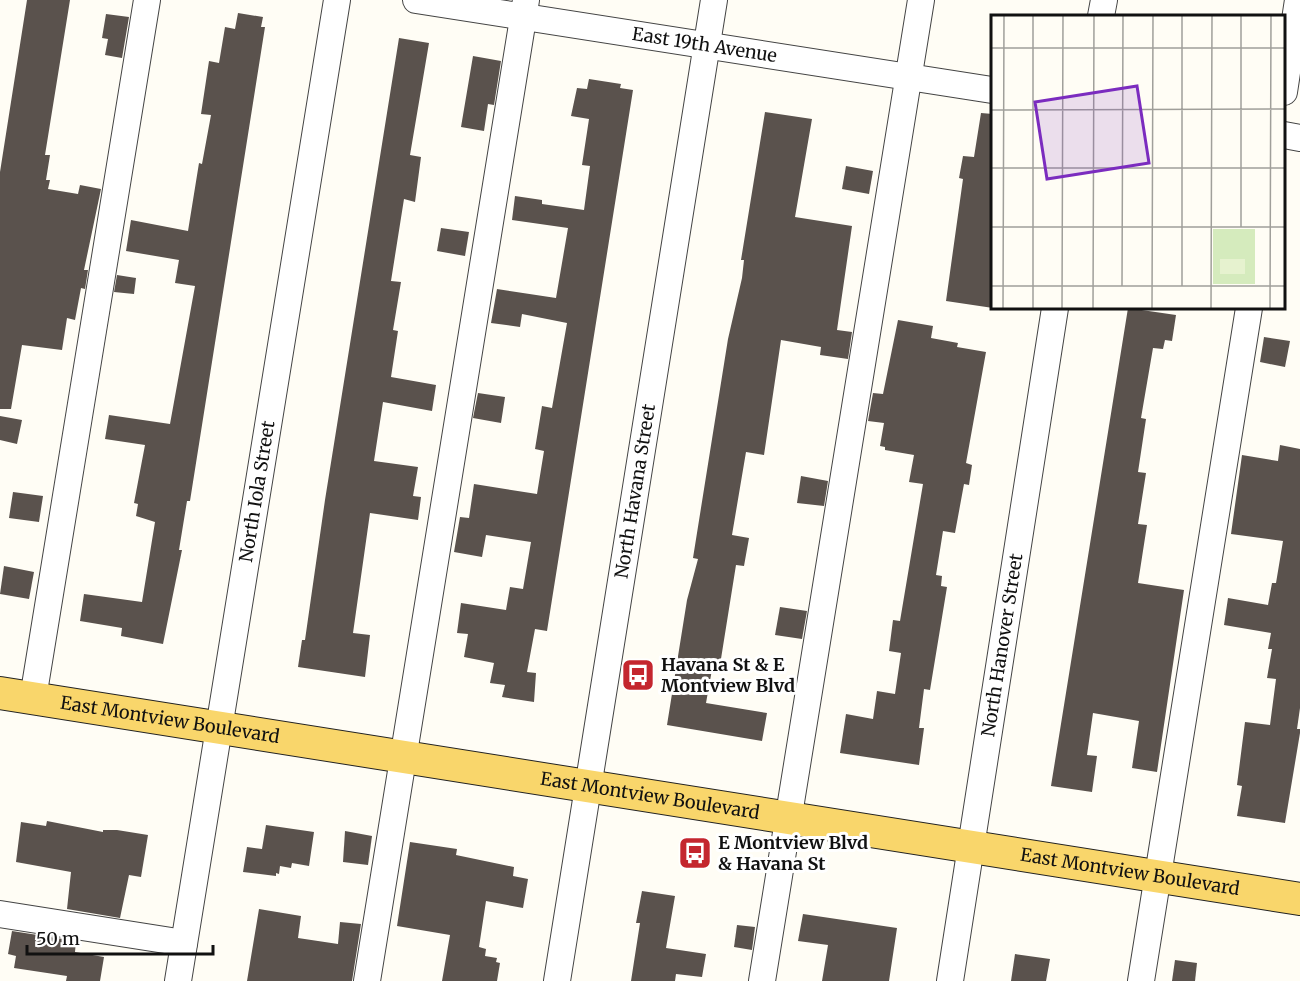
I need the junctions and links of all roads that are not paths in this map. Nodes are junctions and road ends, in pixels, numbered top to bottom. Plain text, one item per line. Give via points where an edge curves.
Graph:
1 (147, 0) edge
2 (337, 0) edge
3 (416, 0) edge
4 (714, 0) edge
5 (921, 0) edge
6 (1104, 0) edge
7 (1298, 0) edge
8 (524, 8) edge
9 (1101, 15) edge
10 (707, 45) junction
11 (909, 77) junction
12 (1285, 85) edge
13 (991, 90) edge
14 (1285, 135) edge
15 (1300, 138) edge
16 (1056, 309) edge
17 (1249, 309) edge
18 (0, 693) edge
19 (33, 698) junction
20 (219, 728) junction
21 (402, 757) junction
22 (588, 787) junction
23 (787, 818) junction
24 (972, 847) junction
25 (1158, 876) junction
26 (1300, 898) edge
27 (0, 917) edge
28 (184, 944) junction
29 (178, 981) edge
30 (367, 981) edge
31 (557, 981) edge
32 (762, 981) edge
33 (950, 981) edge
34 (1141, 981) edge

1 - 19 street
2 - 20 street, North Iola Street
3 - 8 street, East 19th Avenue
4 - 10 street, North Havana Street
5 - 11 street
6 - 9 street
7 - 12 street
8 - 10 street, East 19th Avenue
8 - 21 street
10 - 11 street, East 19th Avenue
10 - 22 street, North Havana Street
11 - 13 street, East 19th Avenue
11 - 23 street
14 - 15 street
16 - 24 street, North Hanover Street
17 - 25 street
18 - 19 main road, East Montview Boulevard
19 - 20 main road, East Montview Boulevard
20 - 21 main road, East Montview Boulevard
20 - 28 street, North Iola Street
21 - 22 main road, East Montview Boulevard
21 - 30 street
22 - 23 main road, East Montview Boulevard
22 - 31 street, North Havana Street
23 - 24 main road, East Montview Boulevard
23 - 32 street
24 - 25 main road, East Montview Boulevard
24 - 33 street, North Hanover Street
25 - 26 main road, East Montview Boulevard
25 - 34 street
27 - 28 street
28 - 29 street, North Iola Street

